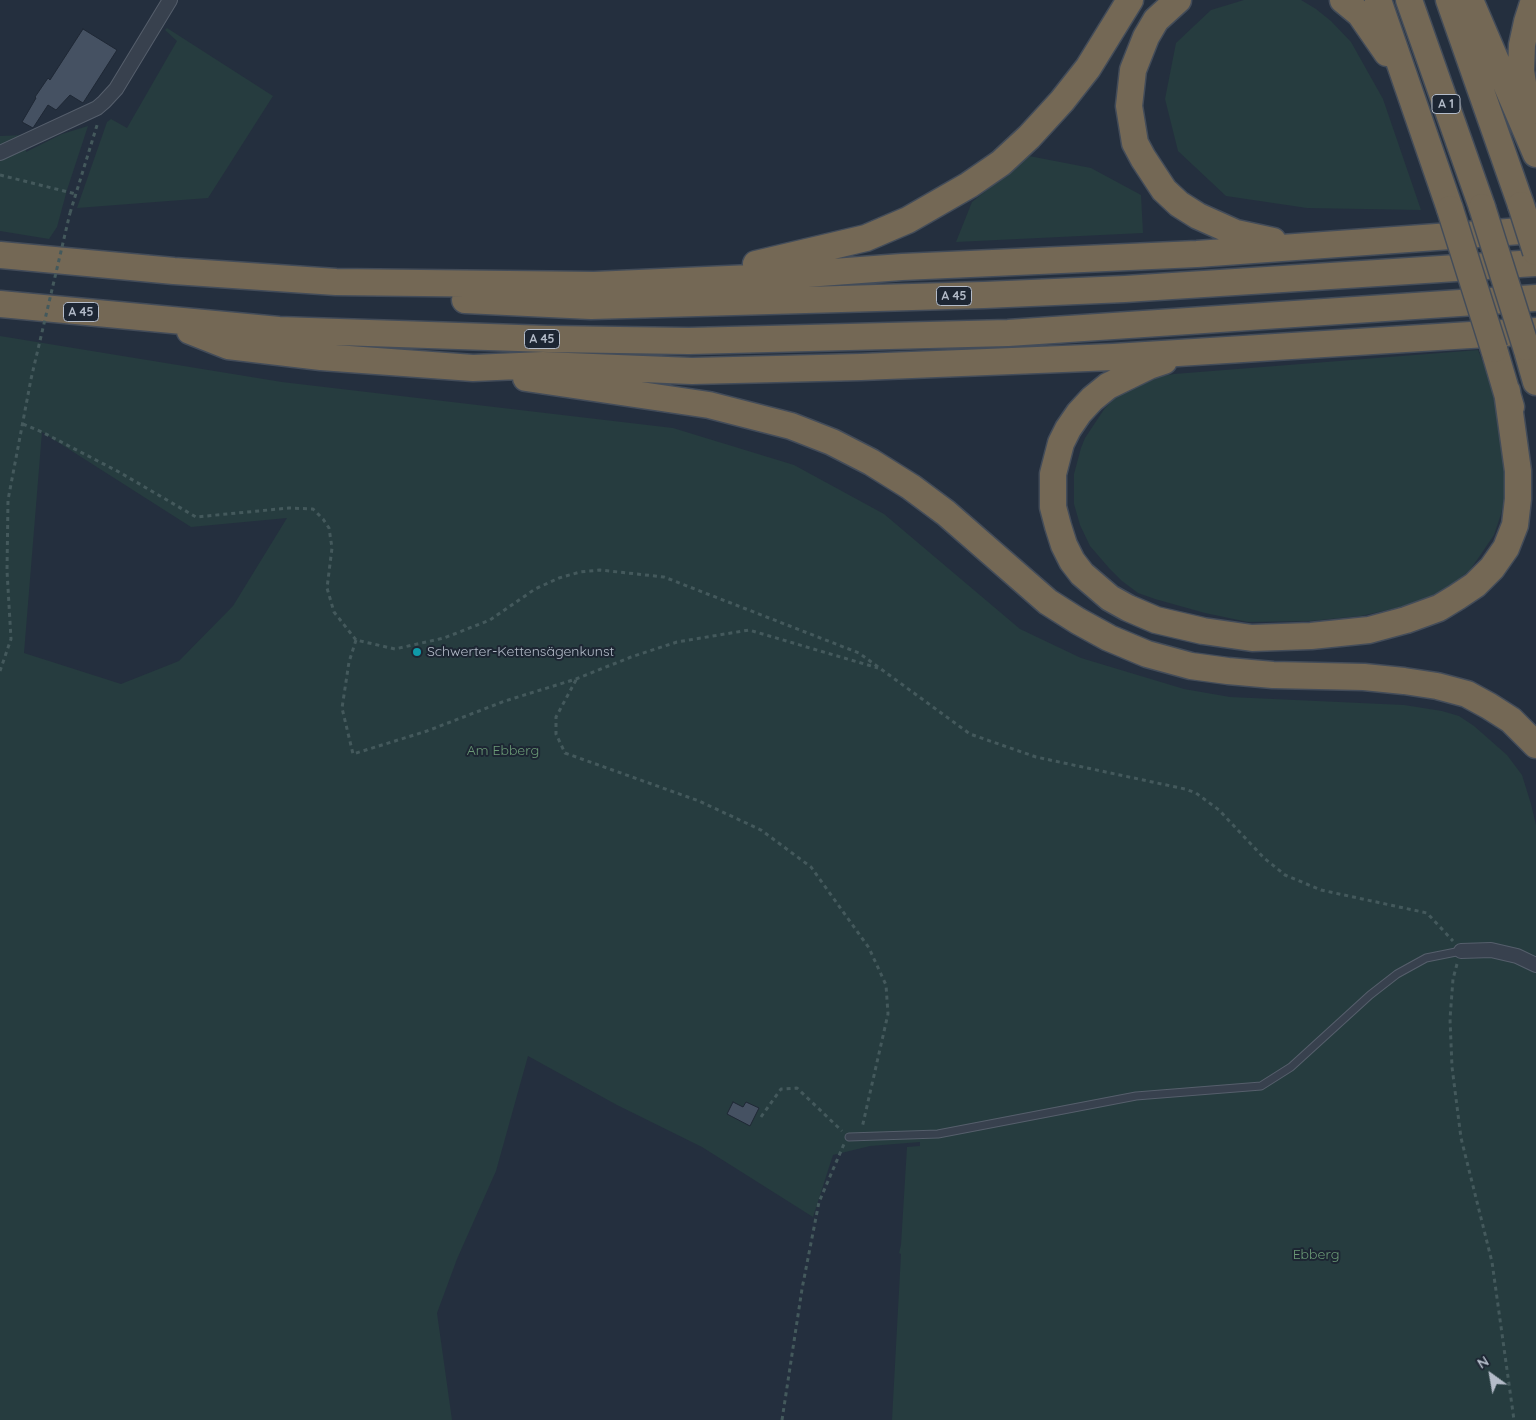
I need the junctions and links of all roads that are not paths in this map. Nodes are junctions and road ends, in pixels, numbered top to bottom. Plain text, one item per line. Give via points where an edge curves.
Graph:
1 (170, 0) edge
2 (1130, 0) edge
3 (1178, 0) edge
4 (1343, 0) edge
5 (1378, 0) edge
6 (1409, 0) edge
7 (1449, 0) edge
8 (1470, 0) edge
9 (1534, 0) edge
10 (1413, 101) junction
11 (1536, 150) edge
12 (0, 153) edge
13 (1536, 154) edge
14 (1536, 230) edge
15 (1303, 246) junction
16 (1536, 252) edge
17 (0, 255) edge
18 (1536, 263) edge
19 (0, 269) edge
20 (594, 284) junction
21 (1536, 298) edge
22 (0, 304) edge
23 (162, 320) junction
24 (1531, 339) edge
25 (1270, 348) junction
26 (473, 368) junction
27 (1536, 382) edge
28 (1507, 391) junction
29 (1536, 490) edge
30 (1536, 745) edge
31 (1461, 951) joint
32 (1536, 965) edge
33 (850, 1137) road end

1 - 12 street via 116,89 104,102
2 - 20 highway via 1088,68 1029,137 1001,163 969,185 908,220 866,238 762,264
3 - 15 highway via 1156,20 1133,70 1129,106 1135,142 1143,158 1164,190 1198,216 1236,233
4 - 10 highway via 1368,25 1392,60
5 - 10 highway
6 - 24 highway, A 1, bridge
7 - 16 highway, bridge
8 - 13 highway
9 - 11 highway via 1526,22 1521,71
10 - 28 highway, bridge
14 - 15 highway
15 - 20 highway
17 - 20 highway via 336,282
18 - 19 highway, A 45 via 1124,289 591,306 288,292
21 - 23 highway, A 45 via 1008,333 689,341 279,330
22 - 23 highway, A 45
23 - 26 highway via 228,346 321,357
24 - 25 highway
24 - 27 highway, A 1
25 - 26 highway via 831,368 692,370 543,365
25 - 28 highway via 1180,358 1149,366 1108,386 1068,429 1053,474 1055,516 1072,561 1110,598 1156,620 1203,632 1252,638 1369,630 1439,608 1475,585 1492,568 1506,548 1514,525 1518,471
26 - 30 highway via 709,405 791,426 872,462 911,487 946,513 1048,602 1109,638 1147,654 1191,666 1273,675 1364,677 1437,686 1467,694 1489,706 1511,720
28 - 29 highway
31 - 32 street via 1491,950 1517,956
31 - 33 lane via 1426,958 1397,974 1370,994 1290,1067 1262,1086 1136,1096 938,1134

